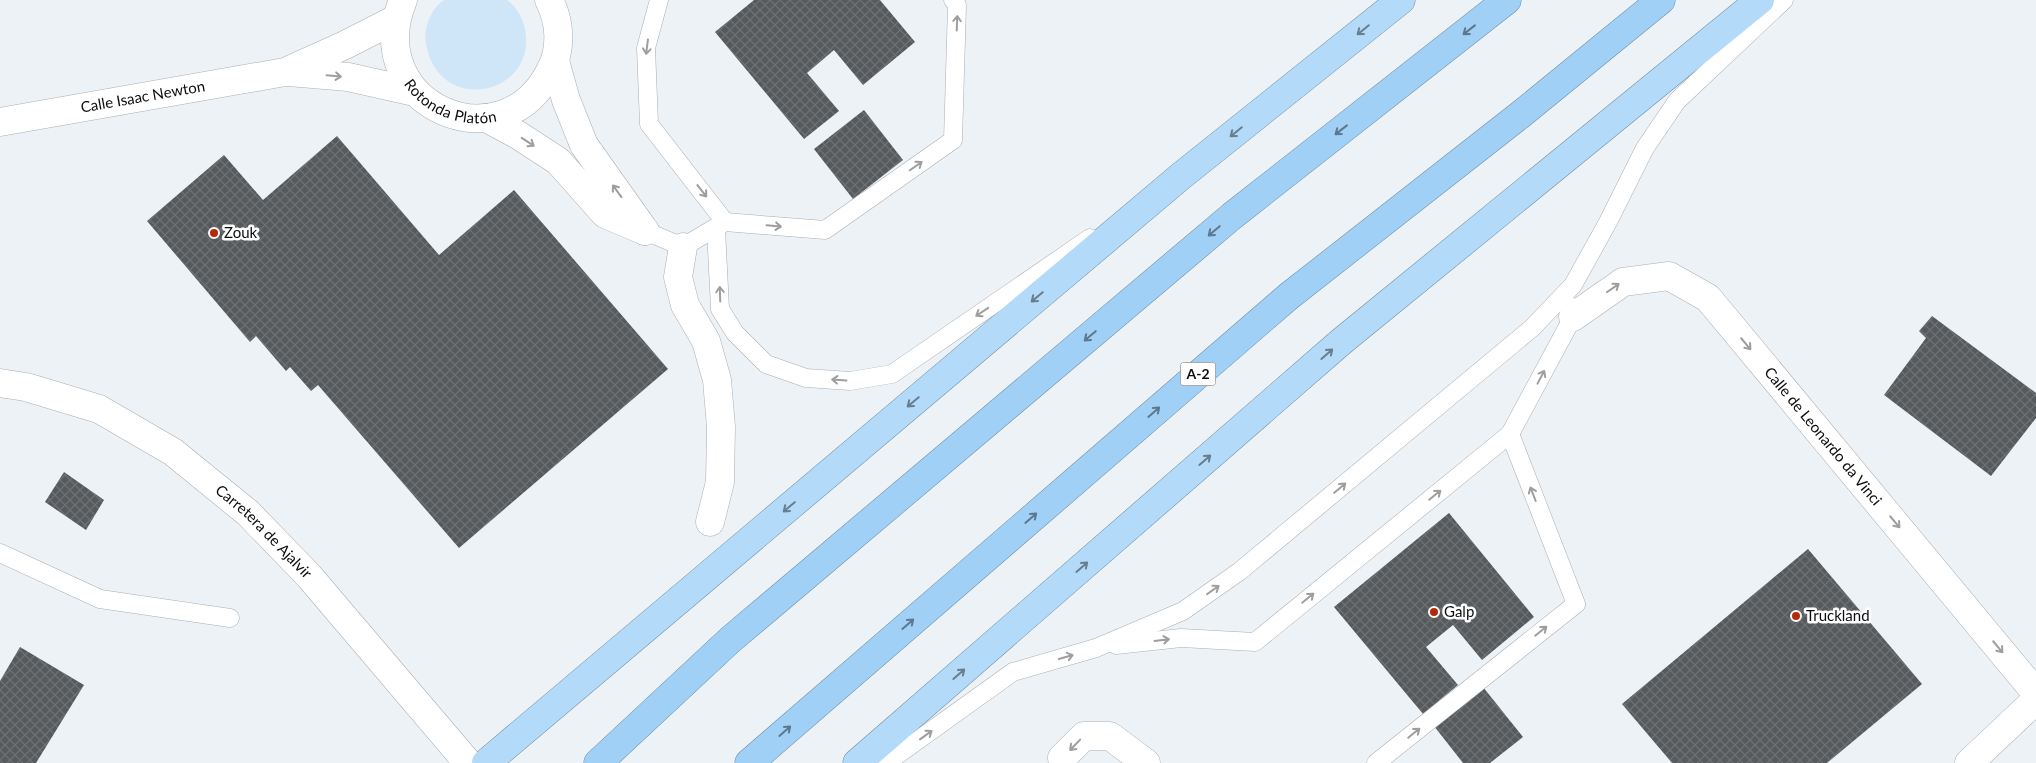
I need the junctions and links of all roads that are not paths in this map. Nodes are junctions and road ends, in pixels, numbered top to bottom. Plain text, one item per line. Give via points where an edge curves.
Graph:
1 (549, 0) edge
2 (572, 0) edge
3 (659, 0) edge
4 (954, 0) edge
5 (1401, 0) edge
6 (1508, 0) edge
7 (1661, 0) edge
8 (1760, 0) edge
9 (1784, 0) edge
10 (401, 5) edge
11 (559, 33) junction
12 (555, 61) junction
13 (285, 72) junction
14 (416, 92) junction
15 (486, 118) junction
16 (0, 122) edge
17 (1181, 176) junction
18 (721, 225) junction
19 (645, 231) junction
20 (683, 247) junction
21 (1573, 285) junction
22 (1573, 317) junction
23 (0, 383) edge
24 (1510, 434) junction
25 (710, 522) dead end
26 (0, 553) edge
27 (692, 589) junction
28 (230, 618) dead end
29 (1096, 648) junction
30 (2036, 693) edge
31 (2036, 700) edge
32 (468, 763) edge
33 (486, 763) edge
34 (508, 763) edge
35 (598, 763) edge
36 (748, 763) edge
37 (857, 763) edge
38 (886, 763) edge
39 (1062, 763) edge
40 (1146, 763) edge
41 (1376, 763) edge
42 (1969, 763) edge

1 - 11 street, Rotonda Platón
2 - 11 street
3 -> 18 lane via 646,48 649,124
18 -> 4 lane via 826,230 953,140 957,5
5 -> 17 highway
6 -> 35 highway via 1232,216 730,640
36 -> 7 highway, A-2 via 1289,296 1520,116
37 -> 8 highway via 1342,341
9 - 21 lane via 1678,101 1645,148
10 - 13 street, Calle Isaac Newton via 345,45
10 - 14 street, Rotonda Platón via 394,39 397,58 404,76
11 - 12 street, Rotonda Platón
12 - 15 street, Rotonda Platón via 545,82 529,100 508,112
19 -> 12 street via 584,145
13 -> 14 street, Calle Isaac Newton via 348,77
13 - 16 street, Calle Isaac Newton
14 - 15 street, Rotonda Platón via 447,114
15 -> 19 street via 558,161 605,214
17 -> 18 lane via 892,374 850,381 806,378 766,364 734,333 720,309
17 -> 27 highway
18 - 20 lane
19 - 20 lane
20 - 25 street via 678,277 685,305 706,341 717,380 721,427 720,482
21 - 22 lane
29 -> 21 lane via 1183,611 1240,571 1532,328
24 -> 22 lane
22 -> 30 street, Calle de Leonardo da Vinci via 1623,282 1669,276 1708,298
23 - 32 street, Carretera de Ajalvir via 26,387 99,409 173,452 248,512 309,576
29 -> 24 lane via 1181,638 1255,642
41 -> 24 lane via 1576,604
26 - 28 lane via 100,599
27 - 33 highway
27 - 34 highway
38 -> 29 lane via 1013,672
31 - 42 street
40 -> 39 street via 1110,736 1084,736 1062,758

